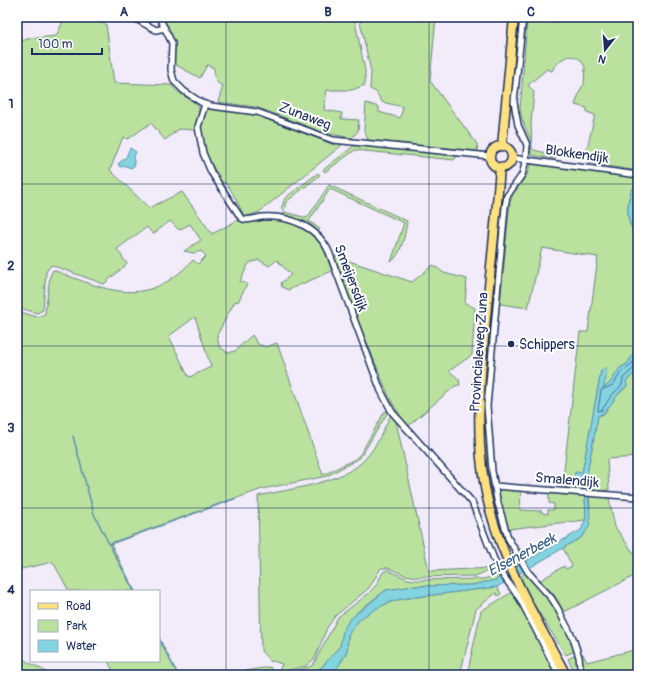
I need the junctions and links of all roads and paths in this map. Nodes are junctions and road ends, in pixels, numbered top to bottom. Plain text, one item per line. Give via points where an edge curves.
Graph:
1 (159, 17) edge
2 (514, 17) edge
3 (523, 17) edge
4 (134, 18) dead end
5 (165, 28) junction
6 (205, 104) junction
7 (502, 146) junction
8 (490, 156) junction
9 (512, 158) junction
10 (526, 160) junction
11 (500, 167) junction
12 (638, 175) edge
13 (494, 486) junction
14 (638, 497) edge
15 (559, 675) edge
16 (566, 675) edge
17 (581, 675) edge

1 - 5 street, Zunaweg
2 - 7 main road
3 - 10 street, Provincialeweg Zuna via 514,102 518,125 527,145
4 - 5 street via 156,30
5 - 6 street, Zunaweg via 173,47 174,81 184,92
6 - 8 street, Zunaweg via 257,112 338,141
6 - 15 street, Smeijersdijk via 198,127 202,150 211,172 238,215 246,220 267,217 289,220 306,226 318,235 329,252 392,412 472,502 490,553 520,599
7 - 8 main road via 494,149
7 - 9 main road via 510,150
8 - 11 main road via 494,164
9 - 10 street, Blokkendijk
9 - 11 main road via 508,164
10 - 12 street, Blokkendijk
10 - 13 street, Provincialeweg Zuna via 522,175 508,196 505,207 487,406
11 - 16 main road, Provincialeweg Zuna via 481,376 478,422 480,447 494,524 516,579
13 - 14 street, Smalendijk
13 - 17 street, Provincialeweg Zuna via 508,538 528,572 557,607 573,638

